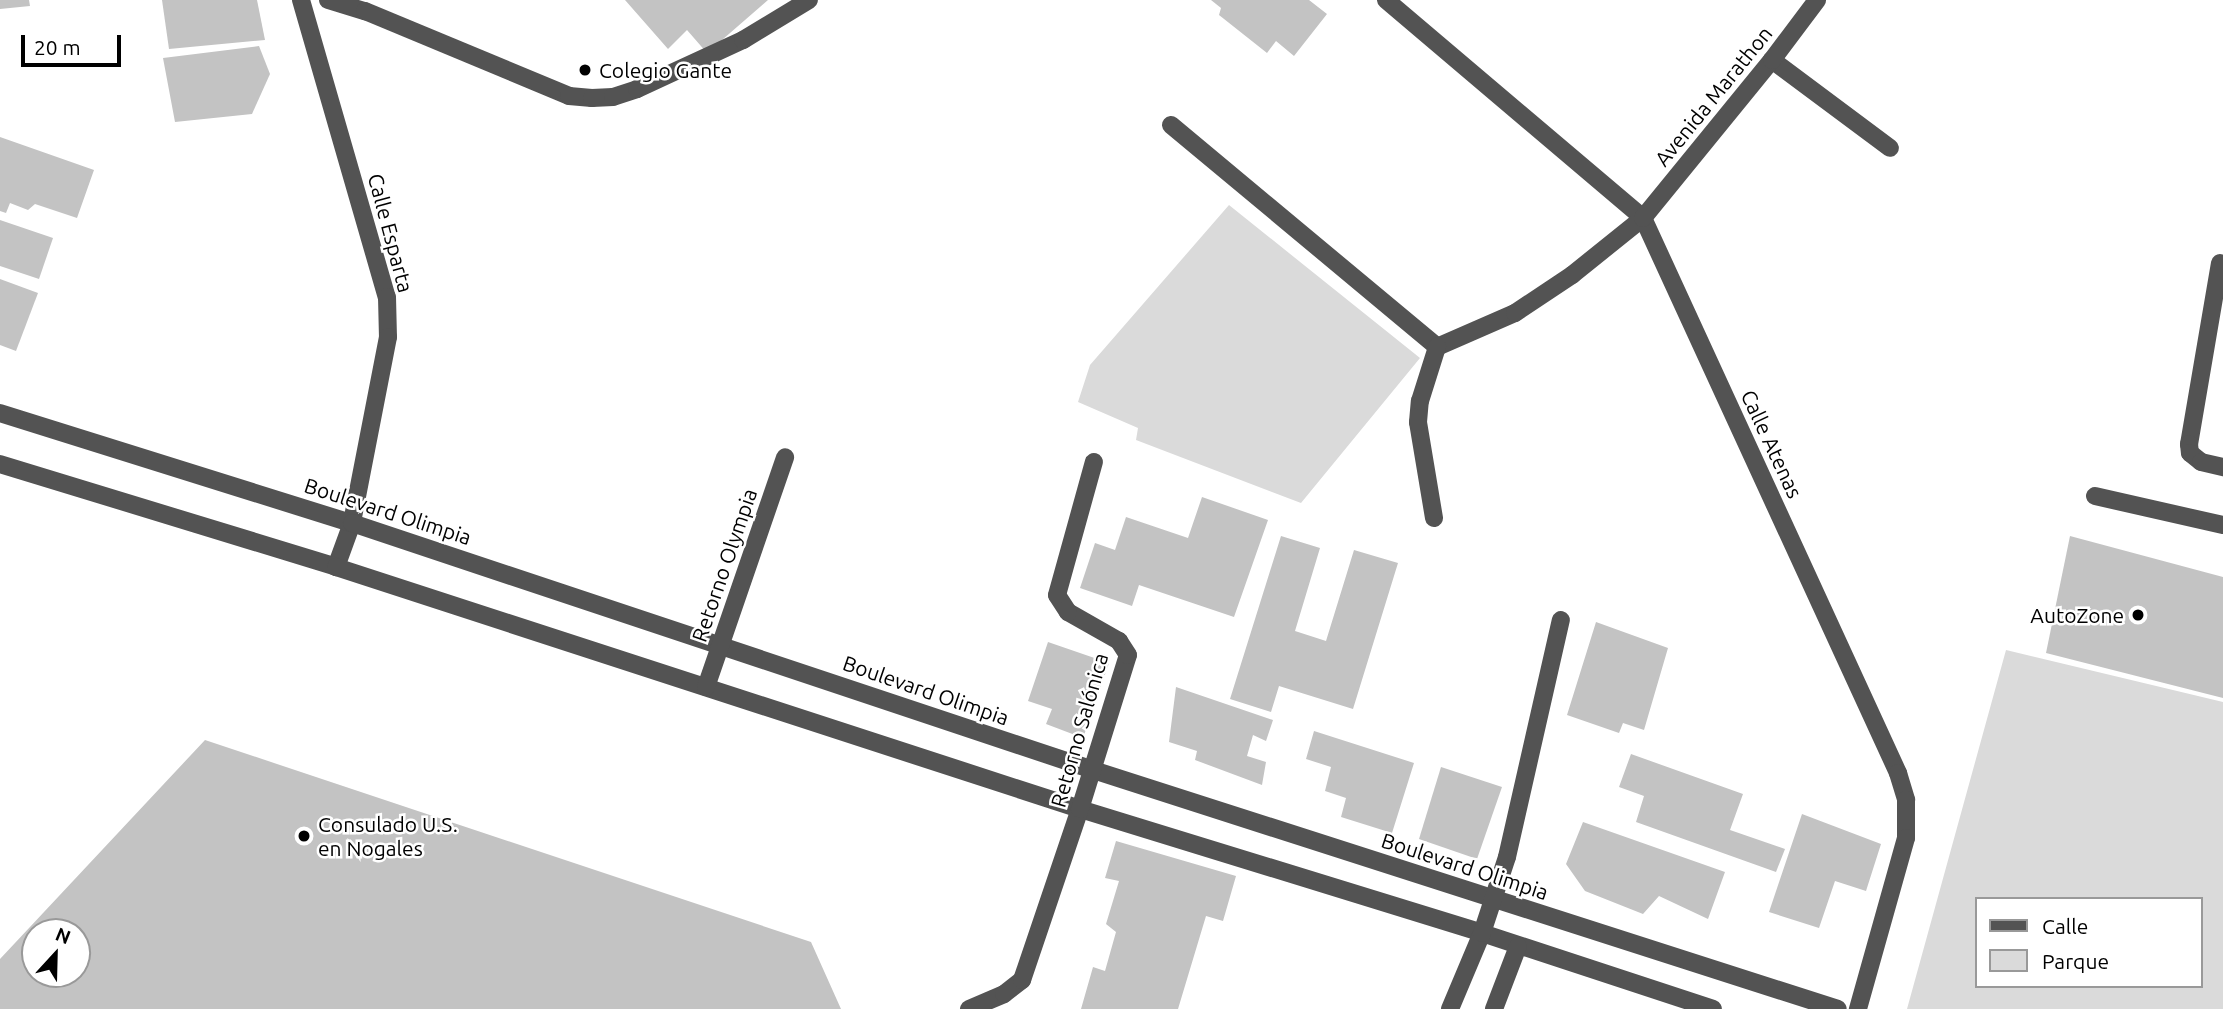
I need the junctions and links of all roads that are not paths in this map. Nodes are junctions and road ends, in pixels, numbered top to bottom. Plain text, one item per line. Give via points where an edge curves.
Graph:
1 (301, 0) edge
2 (328, 0) edge
3 (809, 0) edge
4 (1386, 0) edge
5 (1817, 0) edge
6 (1772, 60) junction
7 (1171, 125) dead end
8 (1890, 148) dead end
9 (1643, 218) junction
10 (2220, 263) dead end
11 (1437, 347) junction
12 (0, 413) edge
13 (785, 457) dead end
14 (1094, 463) dead end
15 (0, 464) edge
16 (2223, 467) edge
17 (2095, 496) dead end
18 (1434, 518) dead end
19 (352, 523) junction
20 (2223, 525) edge
21 (336, 568) junction
22 (1561, 621) dead end
23 (721, 645) junction
24 (706, 687) junction
25 (1093, 770) junction
26 (1080, 809) junction
27 (1494, 899) junction
28 (1482, 933) junction
29 (1518, 946) junction
30 (969, 1009) edge
31 (1450, 1009) edge
32 (1494, 1009) edge
33 (1713, 1009) edge
34 (1838, 1009) edge
35 (1857, 1009) edge

1 - 19 street, Calle Esparta via 387,298 388,337
2 - 3 street via 569,96 592,98 638,89 743,40
4 - 9 street, Calle Atenas
5 - 6 street, Avenida Marathon
6 - 8 street
6 - 9 street, Avenida Marathon
7 - 11 street
9 - 11 street, Avenida Marathon via 1573,275 1515,313
9 - 35 street, Calle Atenas via 1906,800 1906,838
10 - 16 street via 2189,444 2190,453 2201,462
11 - 18 street via 1418,422
12 - 19 street, Boulevard Olimpia
13 - 23 street, Retorno Olympia
14 - 25 street, Retorno Salónica via 1057,595 1068,612 1119,641 1128,655
15 - 21 street
17 - 20 street
19 - 21 street, Calle Esparta
19 - 23 street, Boulevard Olimpia
21 - 24 street
22 - 27 street
23 - 24 street, Retorno Olympia
23 - 25 street, Boulevard Olimpia
24 - 26 street
25 - 26 street, Retorno Salónica
25 - 27 street, Boulevard Olimpia
26 - 28 street
26 - 30 street, Retorno Salónica via 1022,980 1004,994
27 - 28 street
27 - 34 street, Boulevard Olimpia
28 - 29 street
28 - 31 street
29 - 32 street
29 - 33 street

